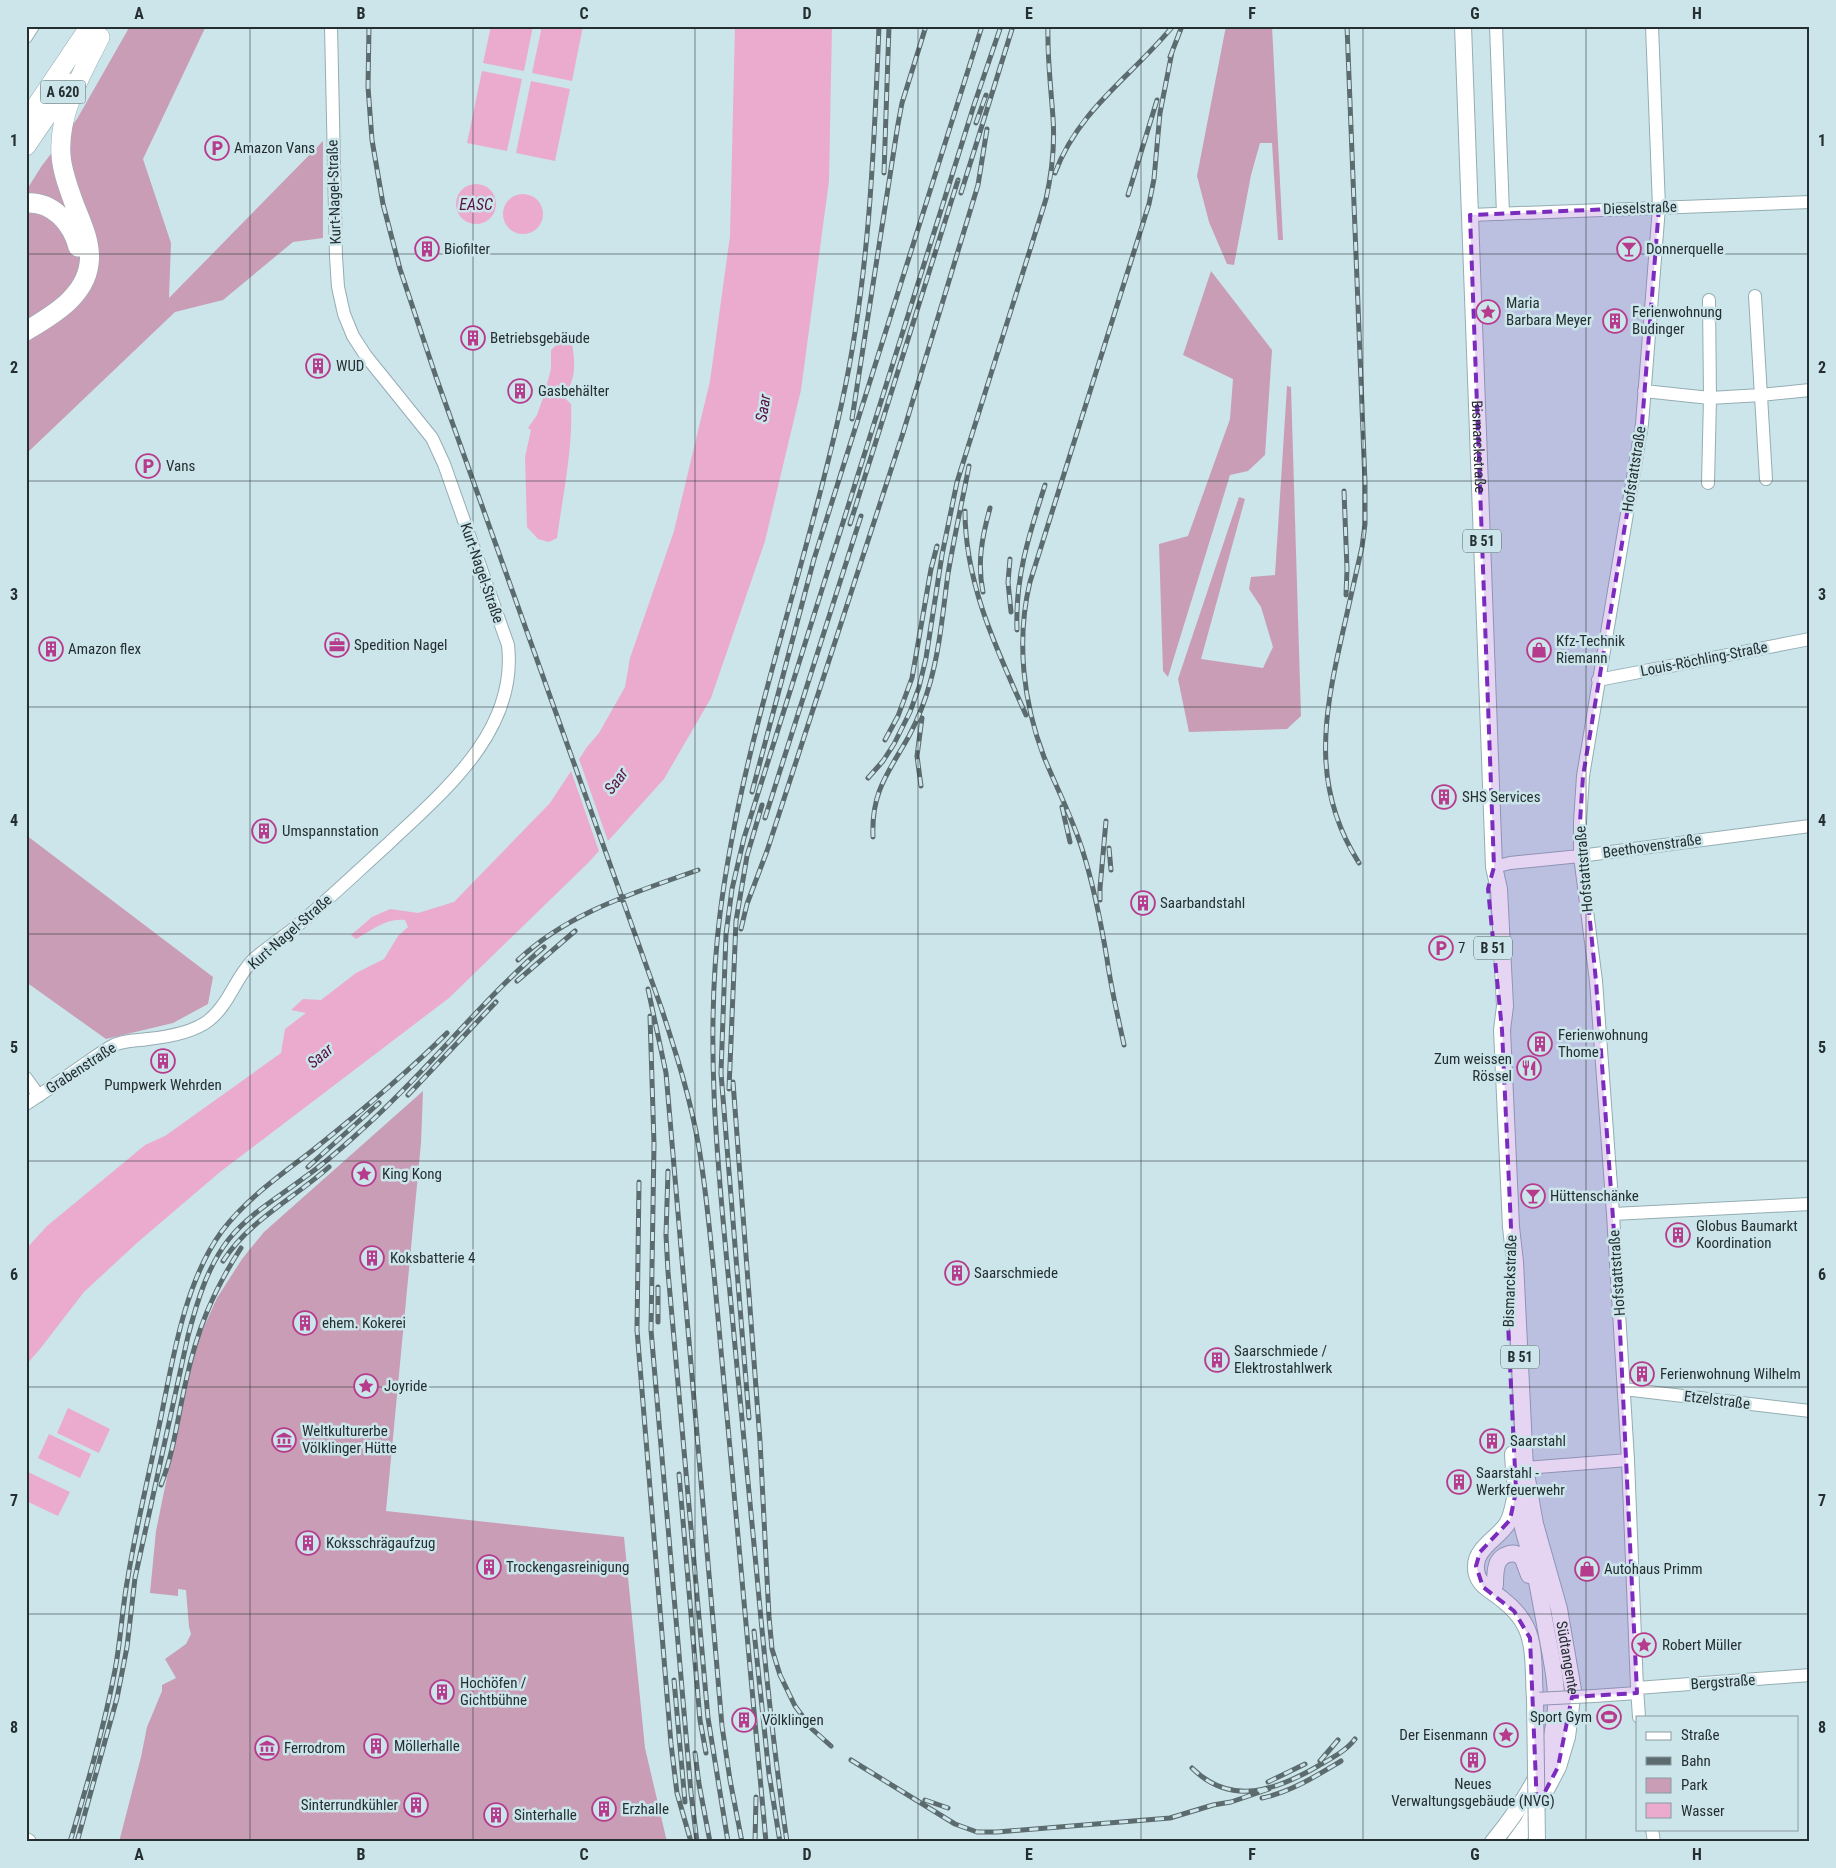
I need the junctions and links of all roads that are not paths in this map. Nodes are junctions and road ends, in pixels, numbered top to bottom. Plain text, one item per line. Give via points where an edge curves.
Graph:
1 (33, 26) edge
2 (331, 26) edge
3 (1463, 26) edge
4 (1496, 26) edge
5 (1652, 26) edge
6 (99, 30) edge
7 (26, 37) edge
8 (26, 121) edge
9 (26, 146) edge
10 (1810, 202) edge
11 (26, 203) edge
12 (1659, 207) junction
13 (1503, 214) junction
14 (1470, 216) junction
15 (1755, 296) dead end
16 (1709, 300) dead end
17 (26, 318) edge
18 (26, 331) edge
19 (1810, 390) edge
20 (1644, 391) junction
21 (1761, 395) junction
22 (1710, 398) junction
23 (1766, 479) dead end
24 (1708, 483) dead end
25 (1810, 639) edge
26 (1598, 680) junction
27 (1810, 826) edge
28 (1580, 856) junction
29 (1494, 867) junction
30 (197, 1027) joint
31 (26, 1078) edge
32 (39, 1096) junction
33 (26, 1104) edge
34 (1810, 1204) edge
35 (1613, 1214) junction
36 (1512, 1227) junction
37 (1624, 1389) junction
38 (1810, 1411) edge
39 (1628, 1460) junction
40 (1525, 1468) junction
41 (1516, 1491) junction
42 (1529, 1534) junction
43 (1495, 1585) junction
44 (1503, 1600) junction
45 (1543, 1615) junction
46 (1810, 1675) edge
47 (1637, 1691) junction
48 (1535, 1699) junction
49 (1639, 1716) edge
50 (1493, 1842) edge
51 (1515, 1842) edge
52 (1537, 1842) edge

1 - 7 street
2 - 30 street, Kurt-Nagel-Straße via 336,257 344,314 366,356 432,438 444,464 508,645 507,684 494,725 454,782 326,902 254,960 240,976 225,1004
3 - 14 main road, Bismarckstraße / B 51
4 - 13 street
5 - 12 street, Hofstattstraße
6 - 8 highway, A 620
6 - 9 highway, A 620
6 - 18 highway via 64,116 61,137 65,180 88,246 90,264 85,279 67,304
10 - 12 street, Dieselstraße
11 - 17 highway via 49,208 62,217 72,230 79,260 69,286 59,297
12 - 13 street, Dieselstraße
12 - 20 street, Hofstattstraße
13 - 14 street, Dieselstraße
14 - 29 main road, Bismarckstraße / B 51
15 - 21 street
16 - 22 street
19 - 21 street
20 - 22 street
20 - 26 street, Hofstattstraße via 1642,424
21 - 22 street
21 - 23 street
22 - 24 street
25 - 26 street, Louis-Röchling-Straße
26 - 28 street, Hofstattstraße via 1582,783
27 - 28 street, Beethovenstraße
28 - 29 street, Beethovenstraße
28 - 35 street, Hofstattstraße via 1596,981
29 - 36 main road, Bismarckstraße / B 51 via 1499,889 1505,1006 1502,1030
30 - 32 street, Grabenstraße via 114,1045
31 - 32 street
32 - 33 street, Grabenstraße
34 - 35 street
35 - 37 street, Hofstattstraße
36 - 40 main road, Bismarckstraße / B 51
36 - 41 main road, Bismarckstraße / B 51 via 1508,1324
37 - 38 street, Etzelstraße
37 - 39 street, Hofstattstraße
39 - 40 street
39 - 47 street, Hofstattstraße
40 - 42 main road, Bismarckstraße / B 51
41 - 42 main road, Bismarckstraße / B 51
41 - 44 main road via 1510,1520 1480,1552 1476,1566 1483,1587
42 - 43 main road via 1496,1552 1490,1559 1486,1567
42 - 45 main road, Südtangente / B 51
42 - 51 main road, Südtangente / B 51 via 1559,1609 1573,1690 1567,1737 1558,1766
43 - 44 main road
43 - 45 main road via 1497,1563 1503,1556 1518,1554
44 - 48 main road via 1523,1622 1530,1638
45 - 50 main road, Südtangente / B 51 via 1556,1690 1552,1732 1530,1790 1516,1814
46 - 47 street, Bergstraße
47 - 48 street, Bergstraße, bridge
47 - 49 street, Hofstattstraße
48 - 52 main road, bridge

